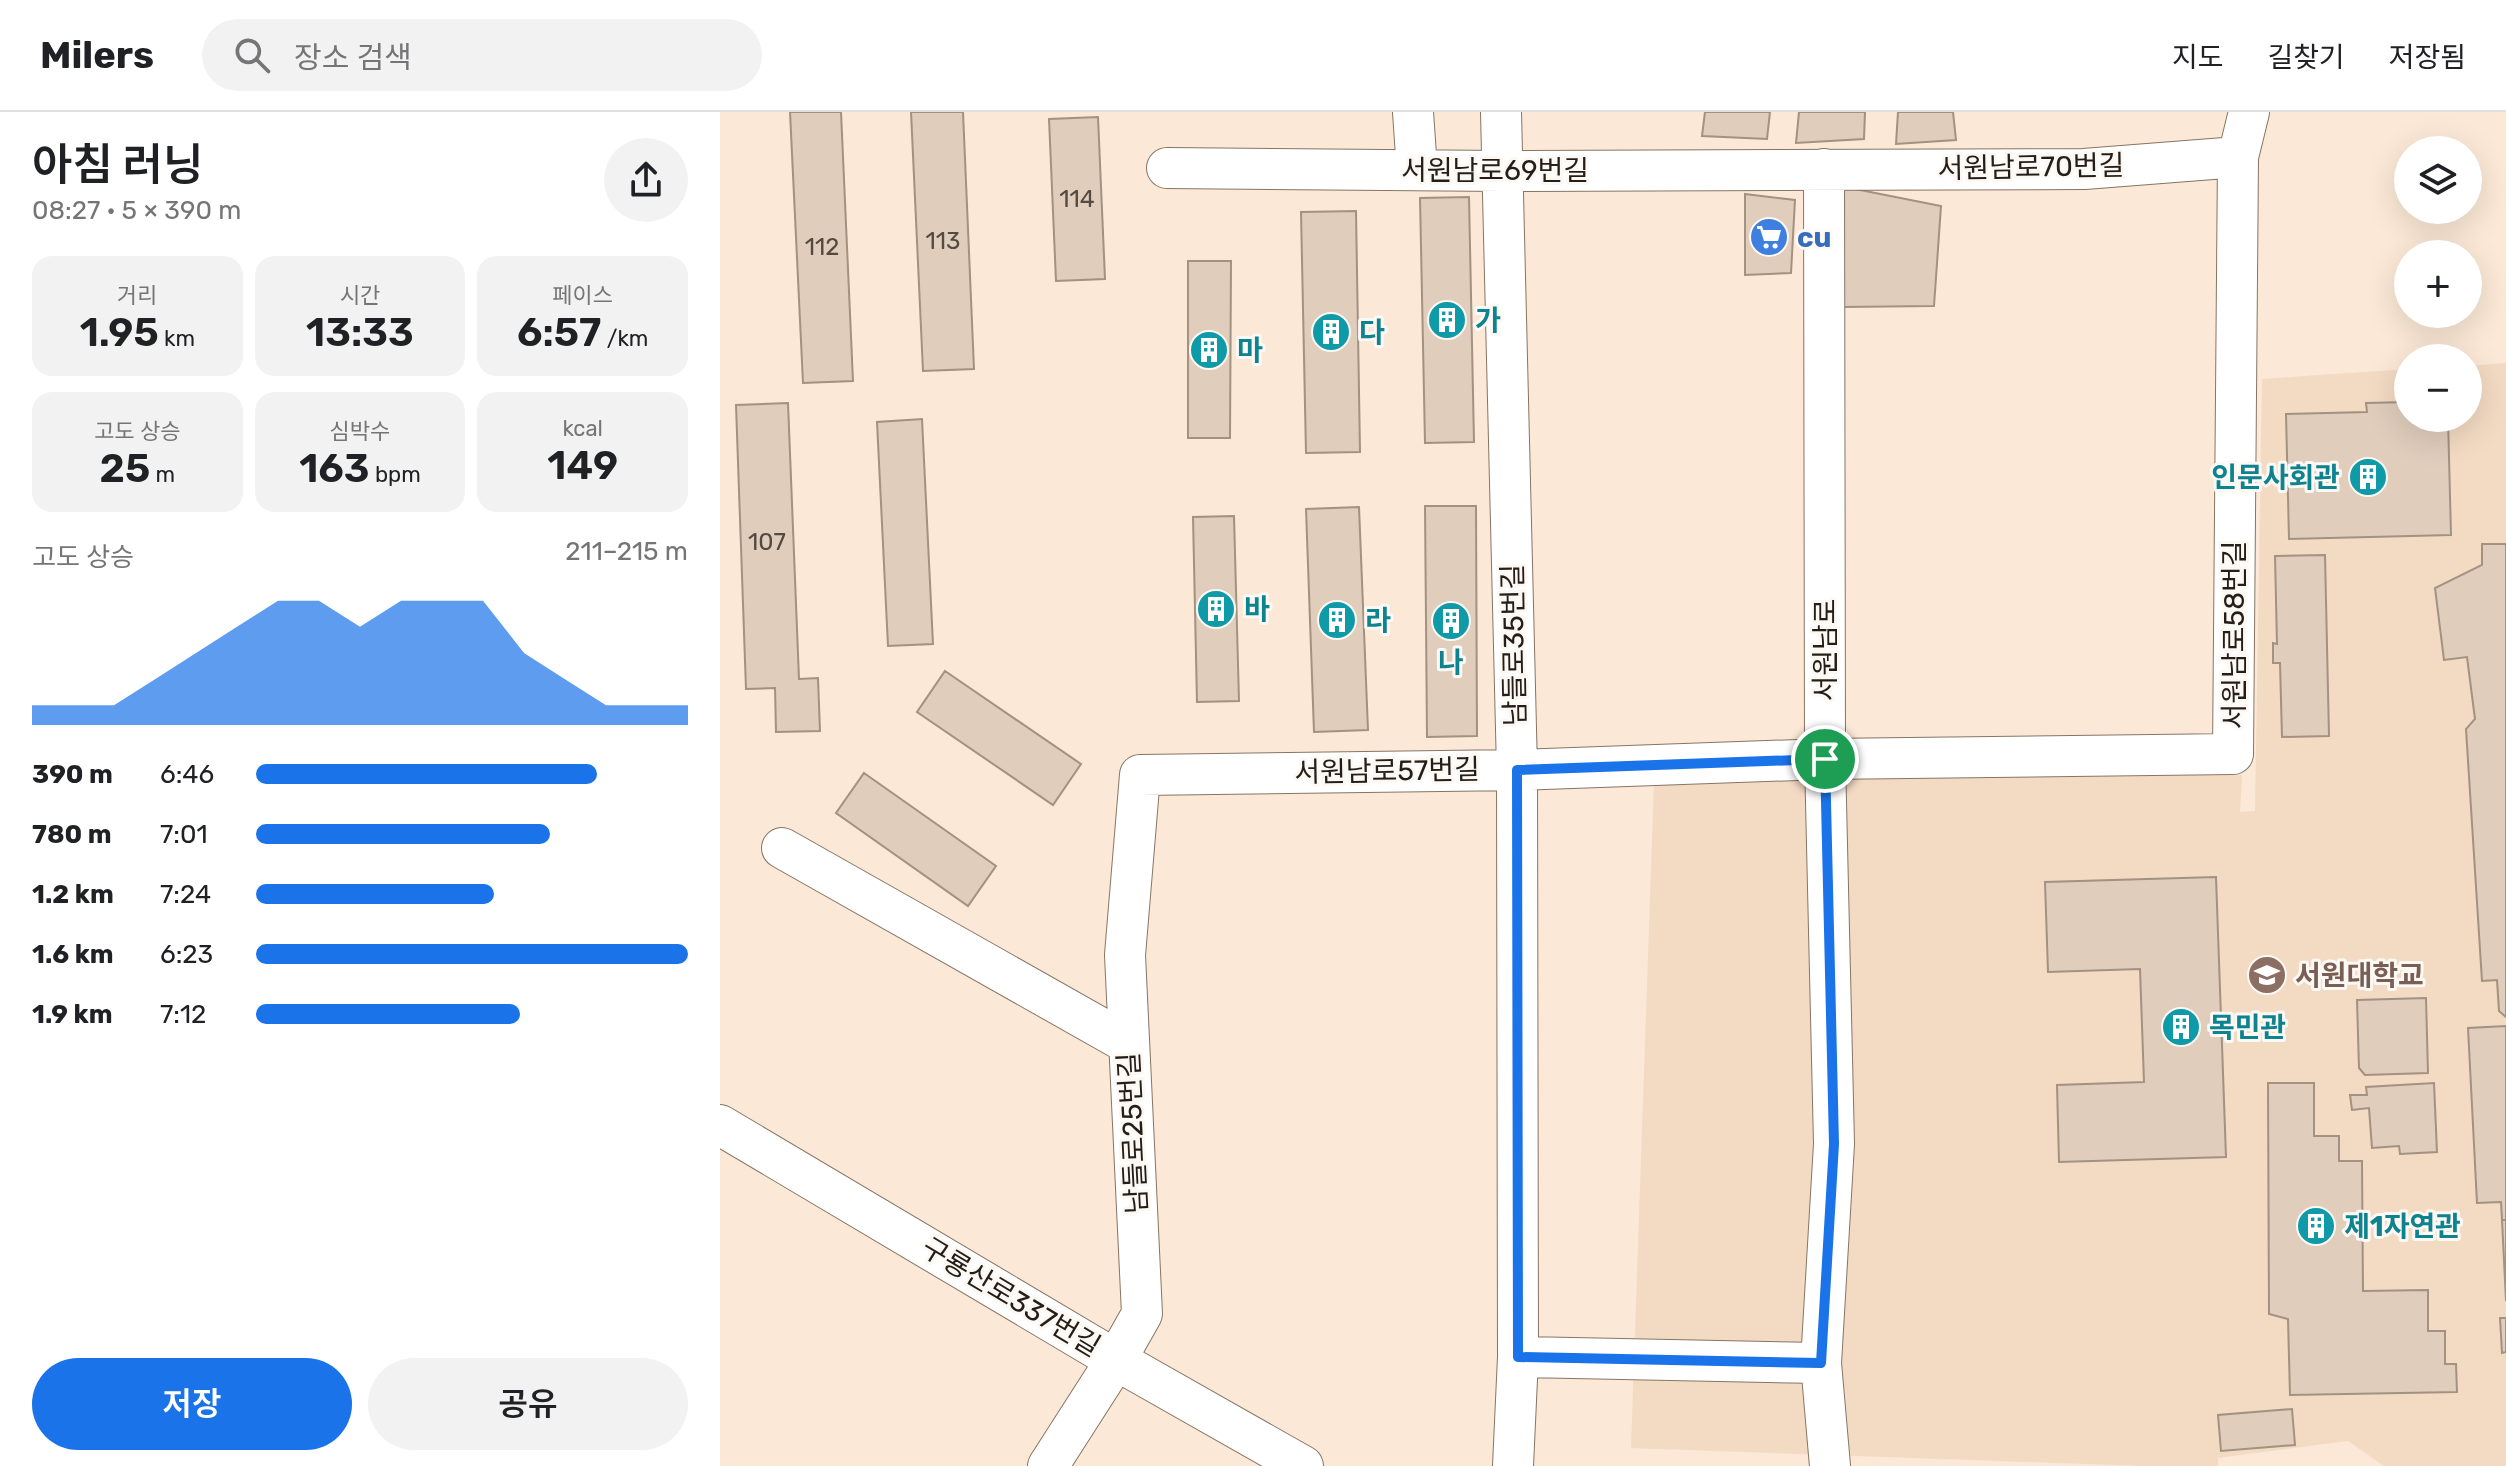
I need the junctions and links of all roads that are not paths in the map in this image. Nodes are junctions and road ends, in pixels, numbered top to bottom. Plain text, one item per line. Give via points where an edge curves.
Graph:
1 (1413, 112) edge
2 (1501, 112) edge
3 (2249, 112) edge
4 (2238, 157) junction
5 (1167, 168) dead end
6 (1824, 169) junction
7 (1417, 170) junction
8 (1502, 171) junction
9 (1825, 759) junction
10 (1517, 770) junction
11 (1140, 775) joint
12 (782, 848) dead end
13 (1129, 1044) junction
14 (720, 1125) edge
15 (1518, 1357) junction
16 (1116, 1360) junction
17 (1821, 1363) junction
18 (1048, 1466) edge
19 (1303, 1466) edge
20 (1513, 1466) edge
21 (1830, 1466) edge

1 - 7 street
2 - 8 street, 남들로35번길
3 - 4 street
4 - 6 street, 서원남로70번길 via 2084,169
4 - 9 street, 서원남로58번길 via 2233,754
5 - 7 street, 서원남로69번길
6 - 8 street, 서원남로69번길
6 - 9 street, 서원남로
7 - 8 street, 서원남로69번길
8 - 10 street, 남들로35번길
9 - 10 street, 서원남로57번길
9 - 17 street, 서원남로 via 1834,1144
10 - 11 street, 서원남로57번길
10 - 15 street, 남들로35번길
11 - 13 street, 남들로25번길 via 1125,955
12 - 13 street
13 - 16 street, 남들로25번길 via 1142,1314
14 - 16 street, 구룡산로337번길
15 - 17 street
15 - 20 street, 남들로35번길
16 - 18 street, 남들로25번길
16 - 19 street, 구룡산로337번길
17 - 21 street, 서원남로

